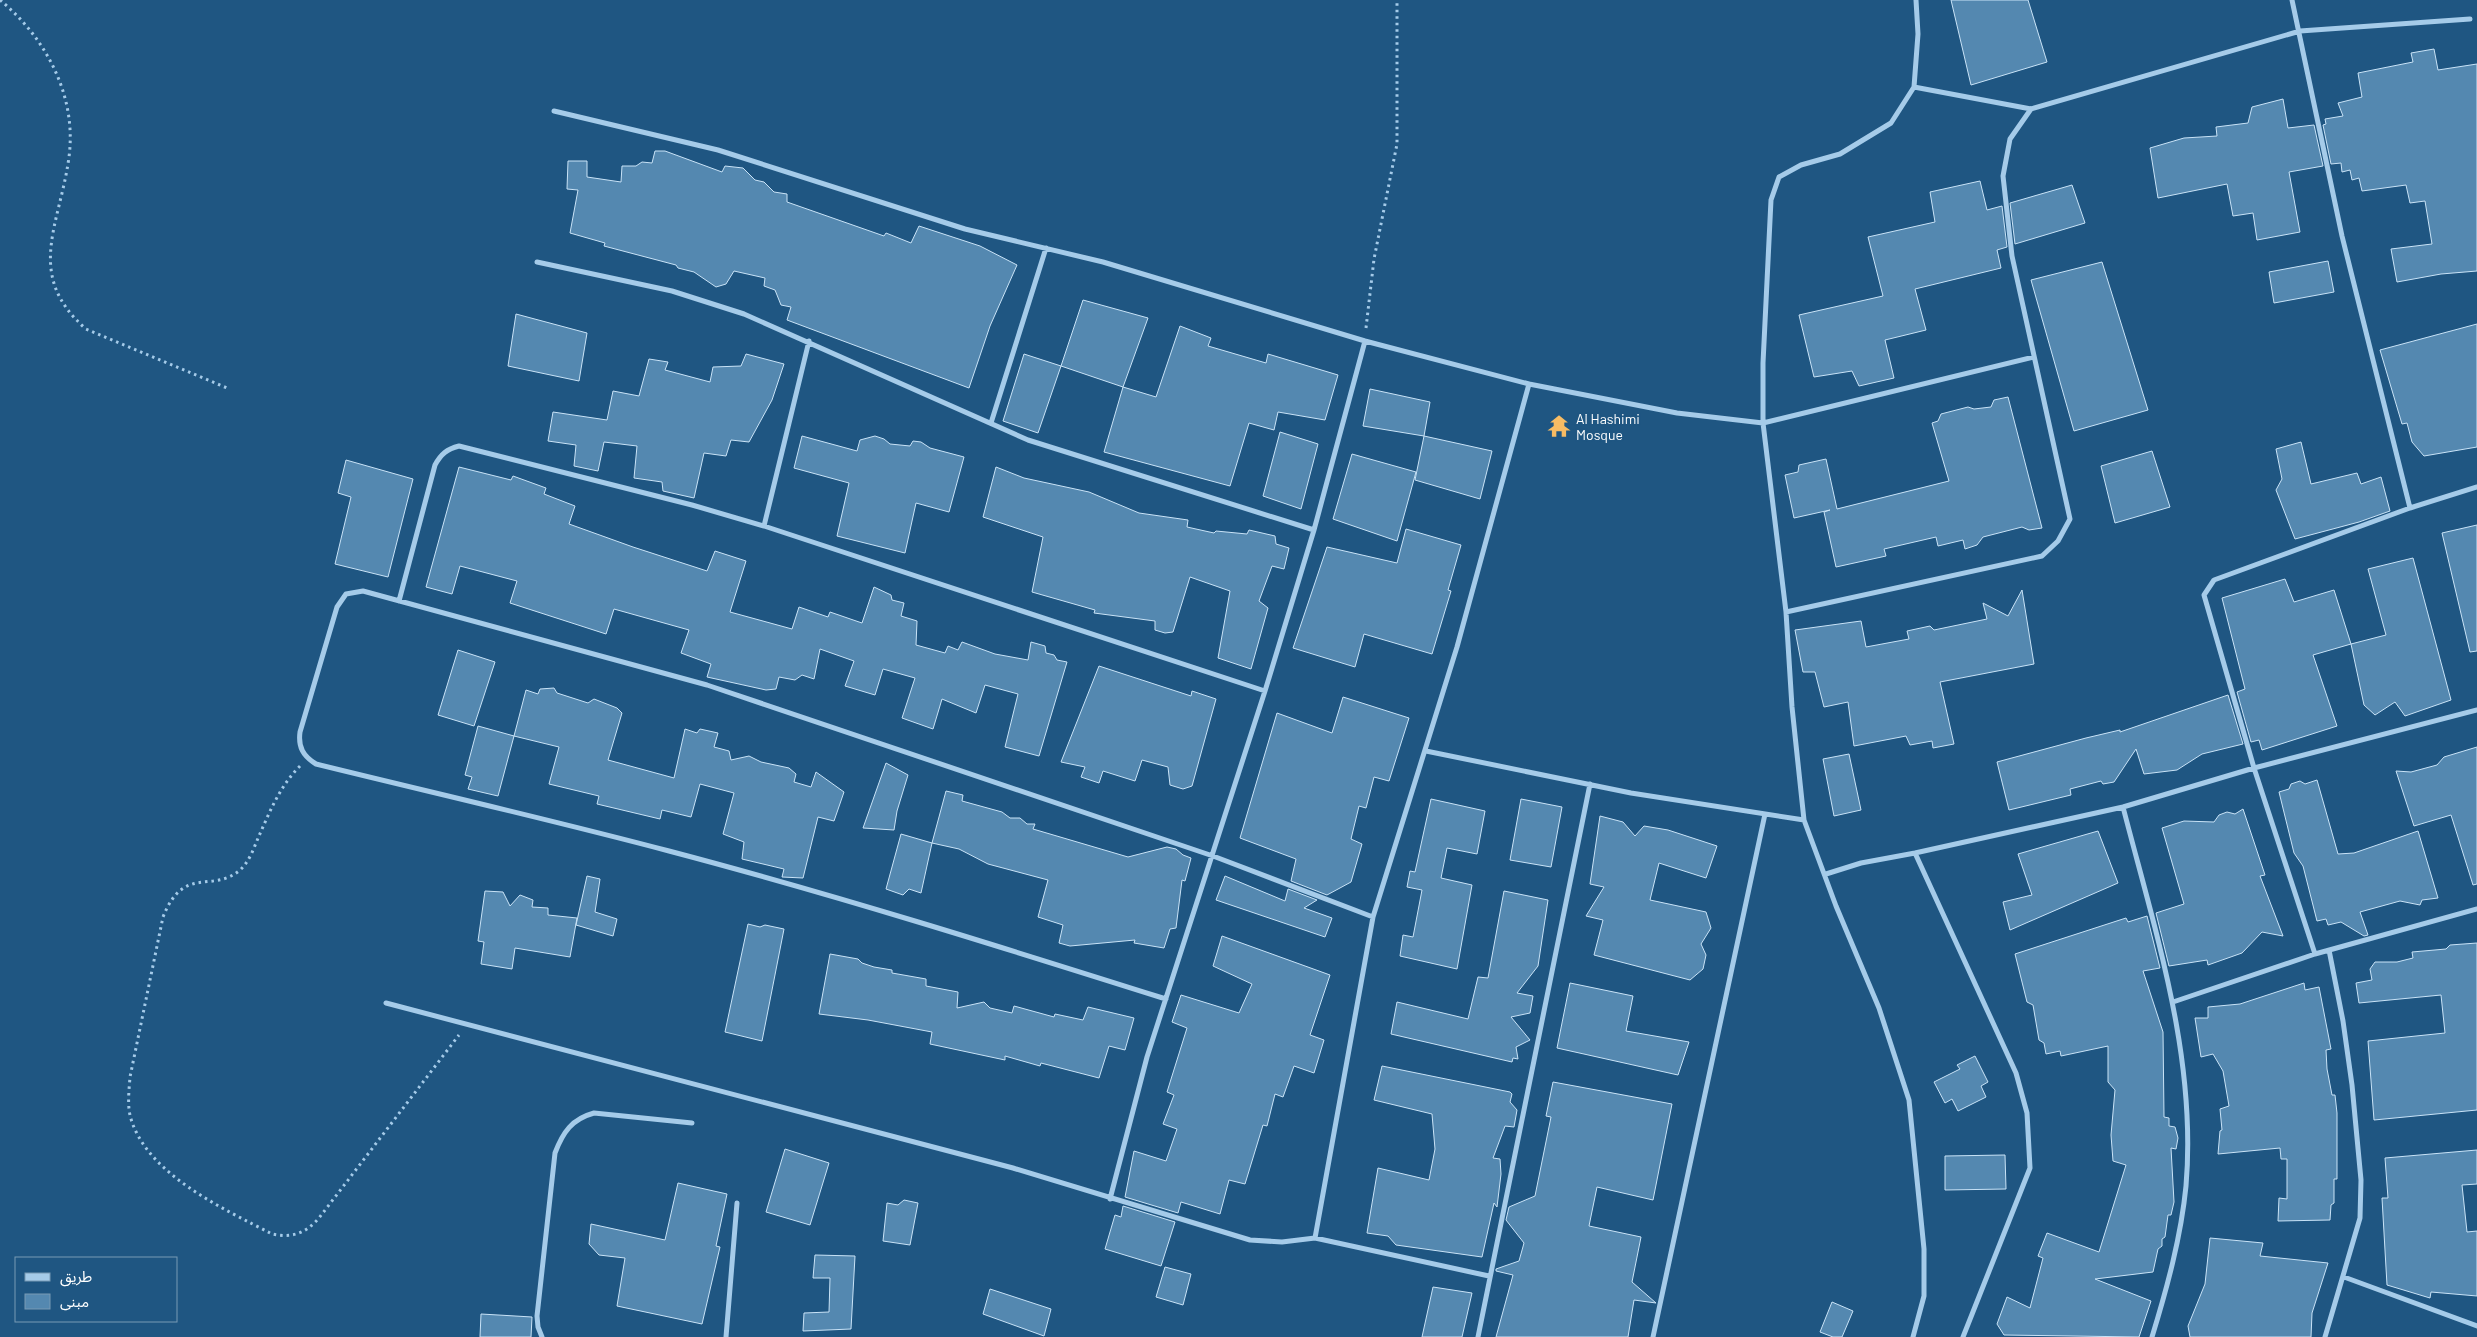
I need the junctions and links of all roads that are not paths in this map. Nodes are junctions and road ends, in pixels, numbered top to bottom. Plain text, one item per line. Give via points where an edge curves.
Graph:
1 (1916, 0) edge
2 (2292, 0) edge
3 (2470, 19) dead end
4 (2300, 31) junction
5 (1914, 87) junction
6 (2031, 109) junction
7 (554, 111) dead end
8 (1046, 248) junction
9 (537, 262) dead end
10 (809, 341) junction
11 (1365, 341) junction
12 (2034, 357) junction
13 (1529, 384) junction
14 (1763, 422) junction
15 (991, 423) junction
16 (2477, 487) edge
17 (2410, 508) junction
18 (764, 526) junction
19 (1314, 530) junction
20 (399, 601) junction
21 (1786, 612) junction
22 (1265, 692) junction
23 (2477, 710) edge
24 (1426, 751) junction
25 (2254, 768) junction
26 (1590, 784) junction
27 (2123, 807) junction
28 (1765, 814) junction
29 (1804, 820) junction
30 (1915, 853) junction
31 (1213, 856) junction
32 (1826, 874) junction
33 (2477, 909) edge
34 (1373, 917) junction
35 (2329, 950) junction
36 (2315, 954) junction
37 (1166, 999) junction
38 (2173, 1002) junction
39 (386, 1003) dead end
40 (692, 1123) dead end
41 (1110, 1199) junction
42 (737, 1203) dead end
43 (1315, 1238) junction
44 (1489, 1276) junction
45 (2344, 1277) junction
46 (2477, 1326) edge
47 (542, 1337) edge
48 (726, 1337) edge
49 (1478, 1337) edge
50 (1653, 1337) edge
51 (1913, 1337) edge
52 (1963, 1337) edge
53 (2152, 1337) edge
54 (2325, 1337) edge

1 - 5 street via 1918,34
2 - 4 street
3 - 4 street
4 - 6 street
4 - 17 street via 2342,236
5 - 6 street
5 - 14 street via 1891,123 1840,154 1801,165 1779,177 1771,200
6 - 12 street via 2010,140 2003,176 2012,256
7 - 8 street via 718,150 965,229
8 - 11 street via 1103,262
8 - 15 street
9 - 10 street via 672,291 744,314
10 - 15 street
10 - 18 street
11 - 13 street
11 - 19 street
12 - 14 street
12 - 21 street via 2070,519 2058,541 2042,556
13 - 14 street via 1677,413
13 - 24 street
14 - 21 street
15 - 19 street via 1028,440
16 - 17 street
17 - 25 street via 2214,580 2204,595
18 - 20 street via 692,504 459,446 440,455 435,465
18 - 22 street
19 - 22 street
20 - 31 street via 707,684
20 - 37 street via 362,591 346,594 340,600 300,732 302,751 316,764 668,851 836,897
21 - 29 street
22 - 31 street
23 - 25 street
24 - 26 street
24 - 34 street
25 - 27 street
25 - 36 street
26 - 28 street
26 - 44 street
27 - 30 street
27 - 38 street
28 - 29 street
28 - 50 street
29 - 32 street
30 - 32 street via 1861,863
30 - 52 street via 2016,1073 2027,1113 2030,1168
31 - 34 street
31 - 37 street
32 - 51 street via 1879,1008 1909,1100 1924,1249 1924,1296
33 - 35 street
34 - 43 street
35 - 36 street
35 - 45 street via 2351,1076 2361,1180 2360,1218
36 - 38 street
37 - 41 street via 1147,1057
38 - 53 street via 2184,1082 2186,1186 2178,1238
39 - 41 street via 1012,1168
40 - 47 street via 594,1113 581,1117 561,1137 555,1153 537,1316
41 - 43 street via 1250,1240 1282,1242
42 - 48 street
43 - 44 street
44 - 49 street
45 - 46 street
45 - 54 street

